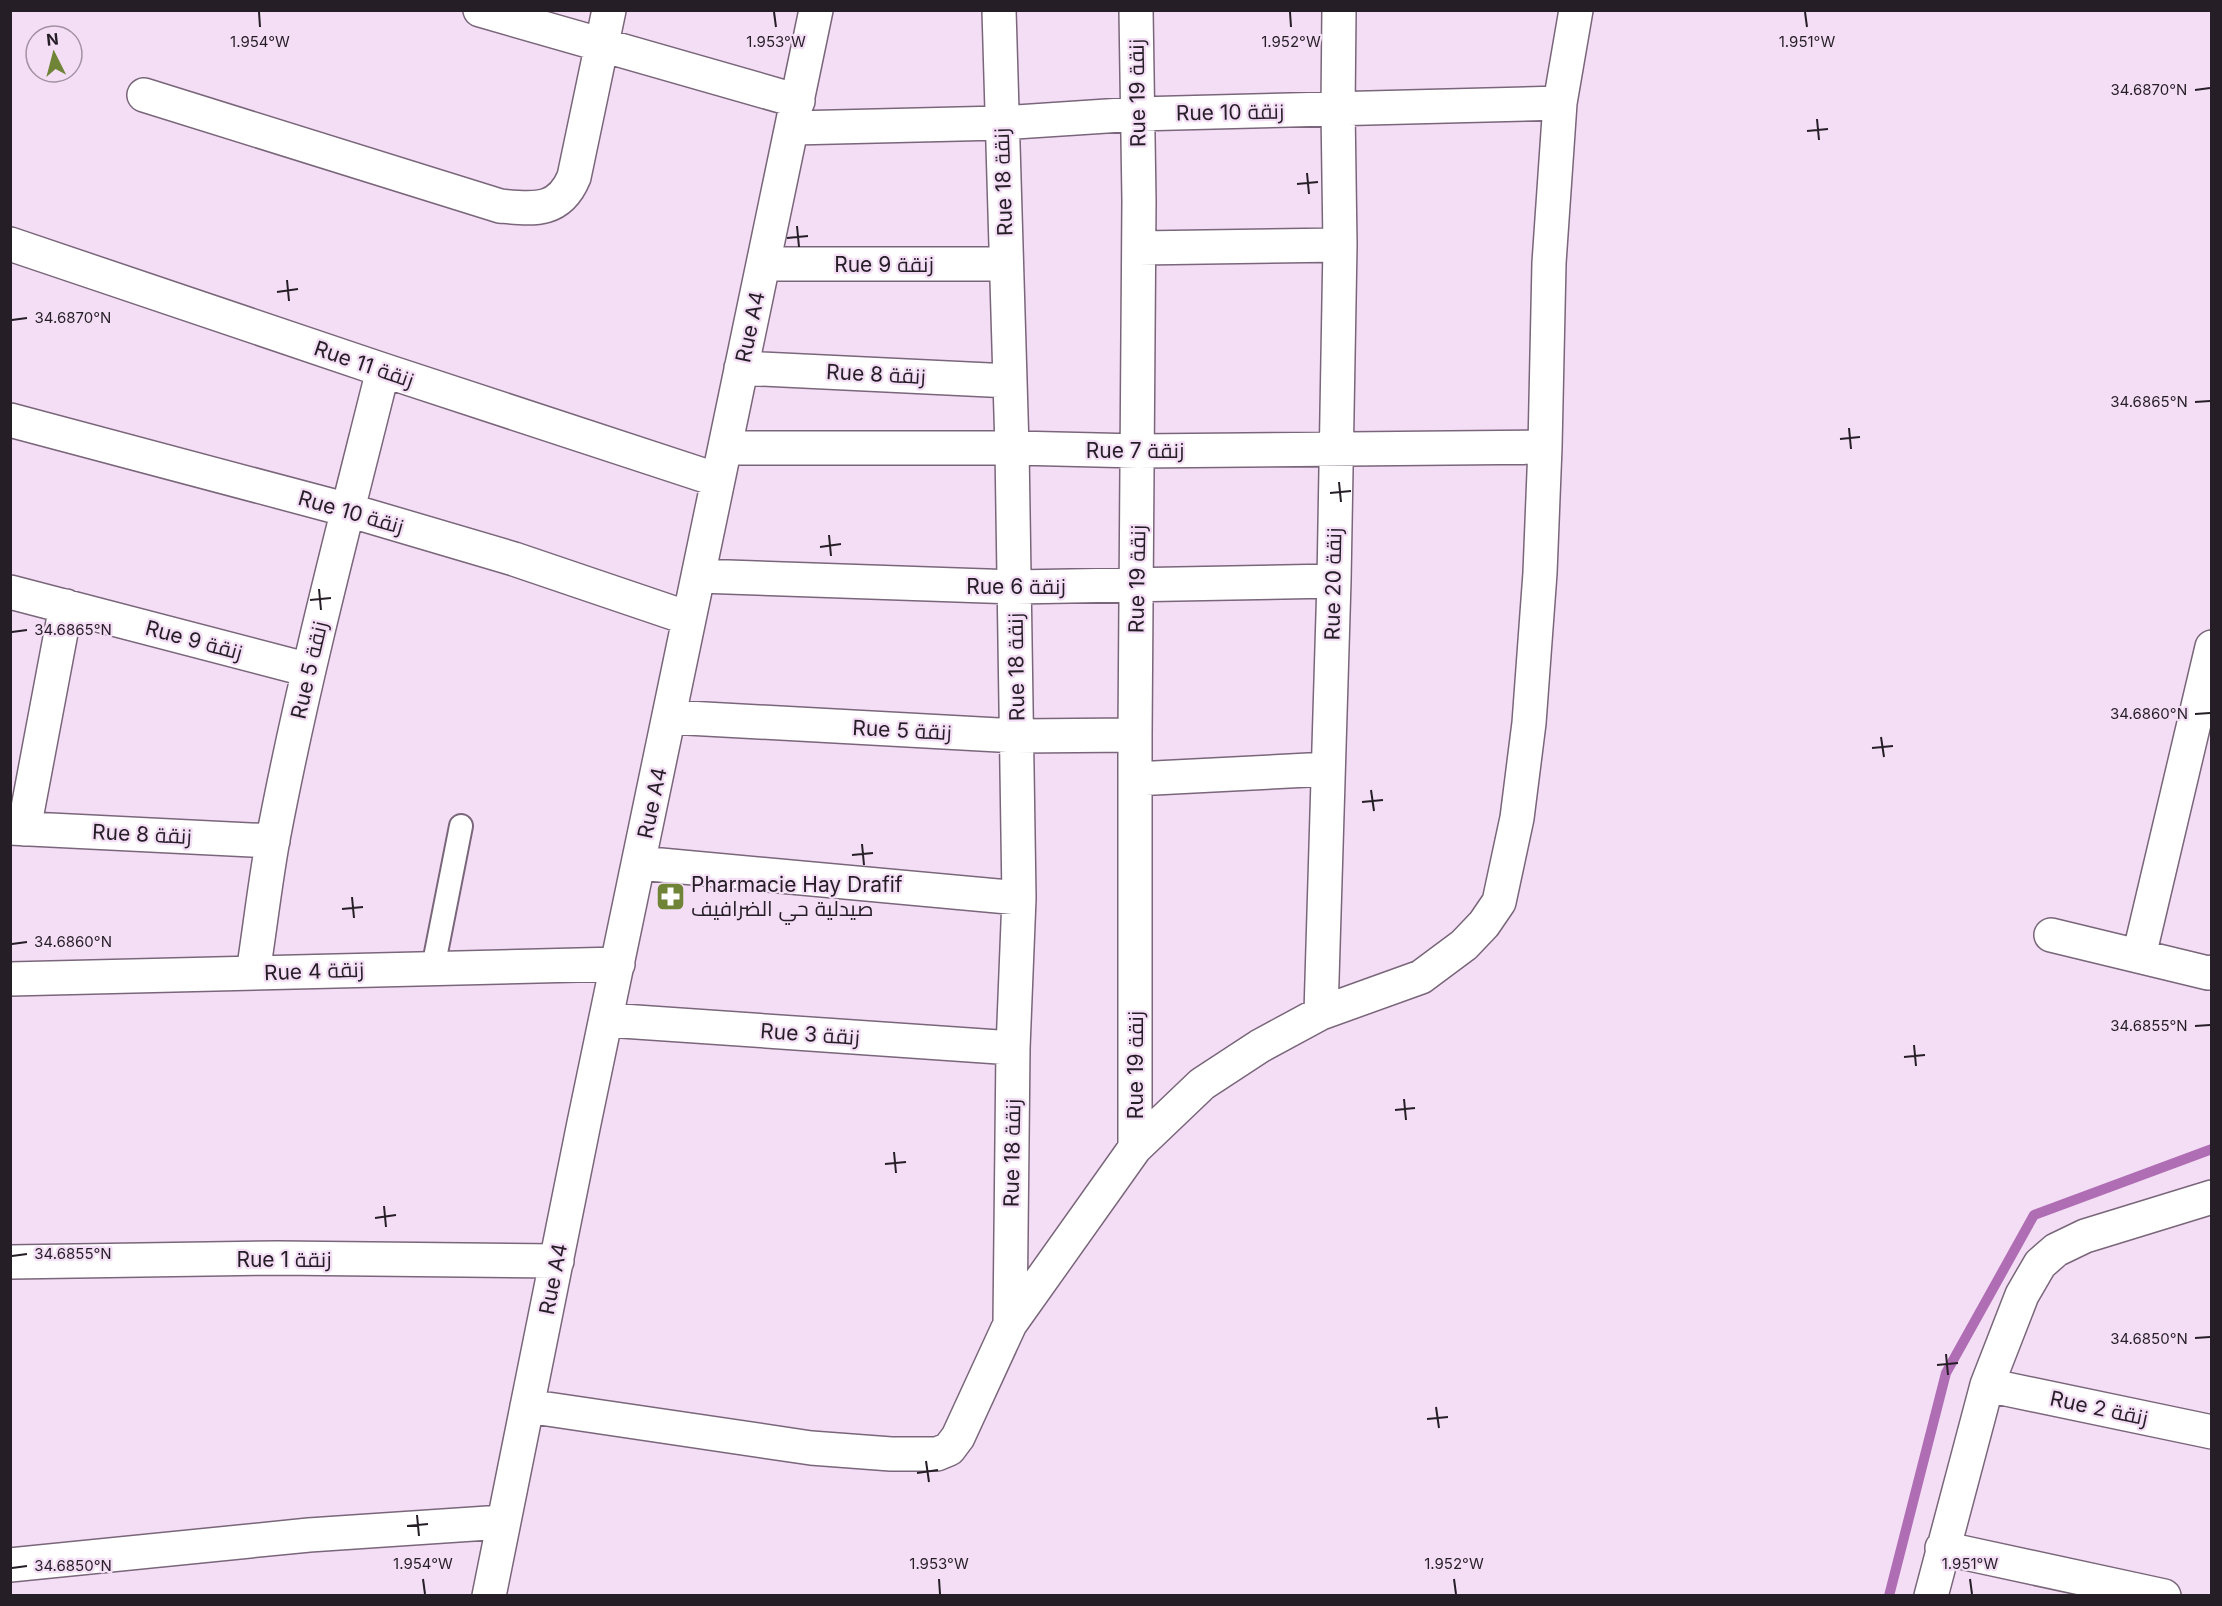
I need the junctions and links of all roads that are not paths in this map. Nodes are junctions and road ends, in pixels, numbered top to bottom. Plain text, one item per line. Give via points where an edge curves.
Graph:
1 (480, 10) edge
2 (609, 10) edge
3 (816, 10) edge
4 (999, 10) edge
5 (1136, 10) edge
6 (1339, 10) edge
7 (1576, 10) edge
8 (601, 46) junction
9 (144, 95) dead end
10 (1560, 102) junction
11 (1338, 109) junction
12 (795, 114) junction
13 (1137, 114) junction
14 (1001, 123) junction
15 (10, 244) edge
16 (1340, 245) junction
17 (1139, 248) junction
18 (763, 264) junction
19 (1005, 264) junction
20 (741, 368) junction
21 (383, 370) junction
22 (1010, 381) junction
23 (10, 420) edge
24 (1545, 447) junction
25 (725, 448) junction
26 (1012, 448) junction
27 (1336, 449) junction
28 (1138, 451) junction
29 (718, 480) junction
30 (348, 510) junction
31 (699, 576) junction
32 (1334, 581) junction
33 (1136, 585) junction
34 (1015, 587) junction
35 (10, 592) edge
36 (66, 606) junction
37 (688, 618) junction
38 (2211, 647) edge
39 (309, 670) junction
40 (669, 717) junction
41 (1135, 735) junction
42 (1017, 736) junction
43 (1328, 769) junction
44 (1135, 779) junction
45 (461, 826) dead end
46 (17, 828) edge
47 (273, 841) junction
48 (639, 863) junction
49 (1019, 898) junction
50 (2051, 935) dead end
51 (2139, 956) junction
52 (618, 963) junction
53 (433, 968) junction
54 (2211, 972) edge
55 (253, 973) junction
56 (10, 979) edge
57 (1321, 1013) junction
58 (607, 1020) junction
59 (1014, 1048) junction
60 (1135, 1148) junction
61 (2202, 1205) edge
62 (10, 1262) edge
63 (557, 1262) junction
64 (1010, 1324) junction
65 (1987, 1384) junction
66 (527, 1406) junction
67 (2211, 1432) edge
68 (503, 1522) junction
69 (1942, 1548) junction
70 (10, 1565) edge
71 (489, 1596) edge
72 (1931, 1596) edge
73 (2164, 1596) edge

1 - 8 street, Rue 10 زنقة
2 - 8 street
3 - 12 street, Rue A4
4 - 14 street, Rue 18 زنقة
5 - 13 street, Rue 19 زنقة
6 - 11 street, Rue 20 زنقة
7 - 10 street
8 - 9 street via 574,177 556,202 540,208 500,206
8 - 12 street, Rue 10 زنقة
10 - 11 street, Rue 10 زنقة
10 - 24 street via 1549,263
11 - 13 street, Rue 10 زنقة
11 - 16 street, Rue 20 زنقة
12 - 14 street, Rue 10 زنقة
12 - 18 street, Rue A4
13 - 14 street, Rue 10 زنقة
13 - 17 street, Rue 19 زنقة
14 - 19 street, Rue 18 زنقة
15 - 21 street, Rue 11 زنقة
16 - 17 street
16 - 27 street, Rue 20 زنقة
17 - 28 street, Rue 19 زنقة
18 - 19 street, Rue 9 زنقة
18 - 20 street, Rue A4
19 - 22 street, Rue 18 زنقة
20 - 22 street, Rue 8 زنقة
20 - 25 street, Rue A4
21 - 29 street, Rue 11 زنقة
21 - 30 street, Rue 5 زنقة
22 - 26 street, Rue 18 زنقة
23 - 30 street, Rue 10 زنقة
24 - 27 street, Rue 7 زنقة
24 - 57 street via 1529,723 1517,819 1499,902 1464,945 1420,977
25 - 26 street, Rue 7 زنقة
25 - 29 street, Rue A4
26 - 28 street, Rue 7 زنقة
26 - 34 street, Rue 18 زنقة
27 - 28 street, Rue 7 زنقة
27 - 32 street, Rue 20 زنقة
28 - 33 street, Rue 19 زنقة
29 - 31 street, Rue A4
30 - 37 street, Rue 10 زنقة
30 - 39 street, Rue 5 زنقة
31 - 34 street, Rue 6 زنقة
31 - 37 street, Rue A4
32 - 33 street, Rue 6 زنقة
32 - 43 street, Rue 20 زنقة
33 - 34 street, Rue 6 زنقة
33 - 41 street, Rue 19 زنقة
34 - 42 street, Rue 18 زنقة
35 - 36 street, Rue 9 زنقة
36 - 39 street, Rue 9 زنقة
36 - 46 street
37 - 40 street, Rue A4
38 - 51 street
39 - 47 street, Rue 5 زنقة
40 - 42 street, Rue 5 زنقة
40 - 48 street, Rue A4
41 - 42 street, Rue 5 زنقة
41 - 44 street, Rue 19 زنقة
42 - 49 street, Rue 18 زنقة
43 - 44 street
43 - 57 street, Rue 20 زنقة
44 - 60 street, Rue 19 زنقة
45 - 53 lane
46 - 47 street, Rue 8 زنقة
47 - 55 street, Rue 5 زنقة
48 - 49 street
48 - 52 street, Rue A4
49 - 59 street, Rue 18 زنقة
50 - 51 street
51 - 54 street
52 - 53 street, Rue 4 زنقة
52 - 58 street, Rue A4
53 - 55 street, Rue 4 زنقة
55 - 56 street, Rue 4 زنقة
57 - 60 street via 1202,1084
58 - 59 street, Rue 3 زنقة
58 - 63 street, Rue A4
59 - 64 street, Rue 18 زنقة
60 - 64 street
61 - 65 street via 2085,1236 2056,1250 2040,1264 2022,1295
62 - 63 street, Rue 1 زنقة via 278,1258
63 - 66 street, Rue A4
64 - 66 street via 958,1437 949,1449 937,1454 811,1448
65 - 67 street, Rue 2 زنقة
65 - 69 street
66 - 68 street, Rue A4
68 - 70 street via 309,1535
68 - 71 street, Rue A4
69 - 72 street
69 - 73 street

